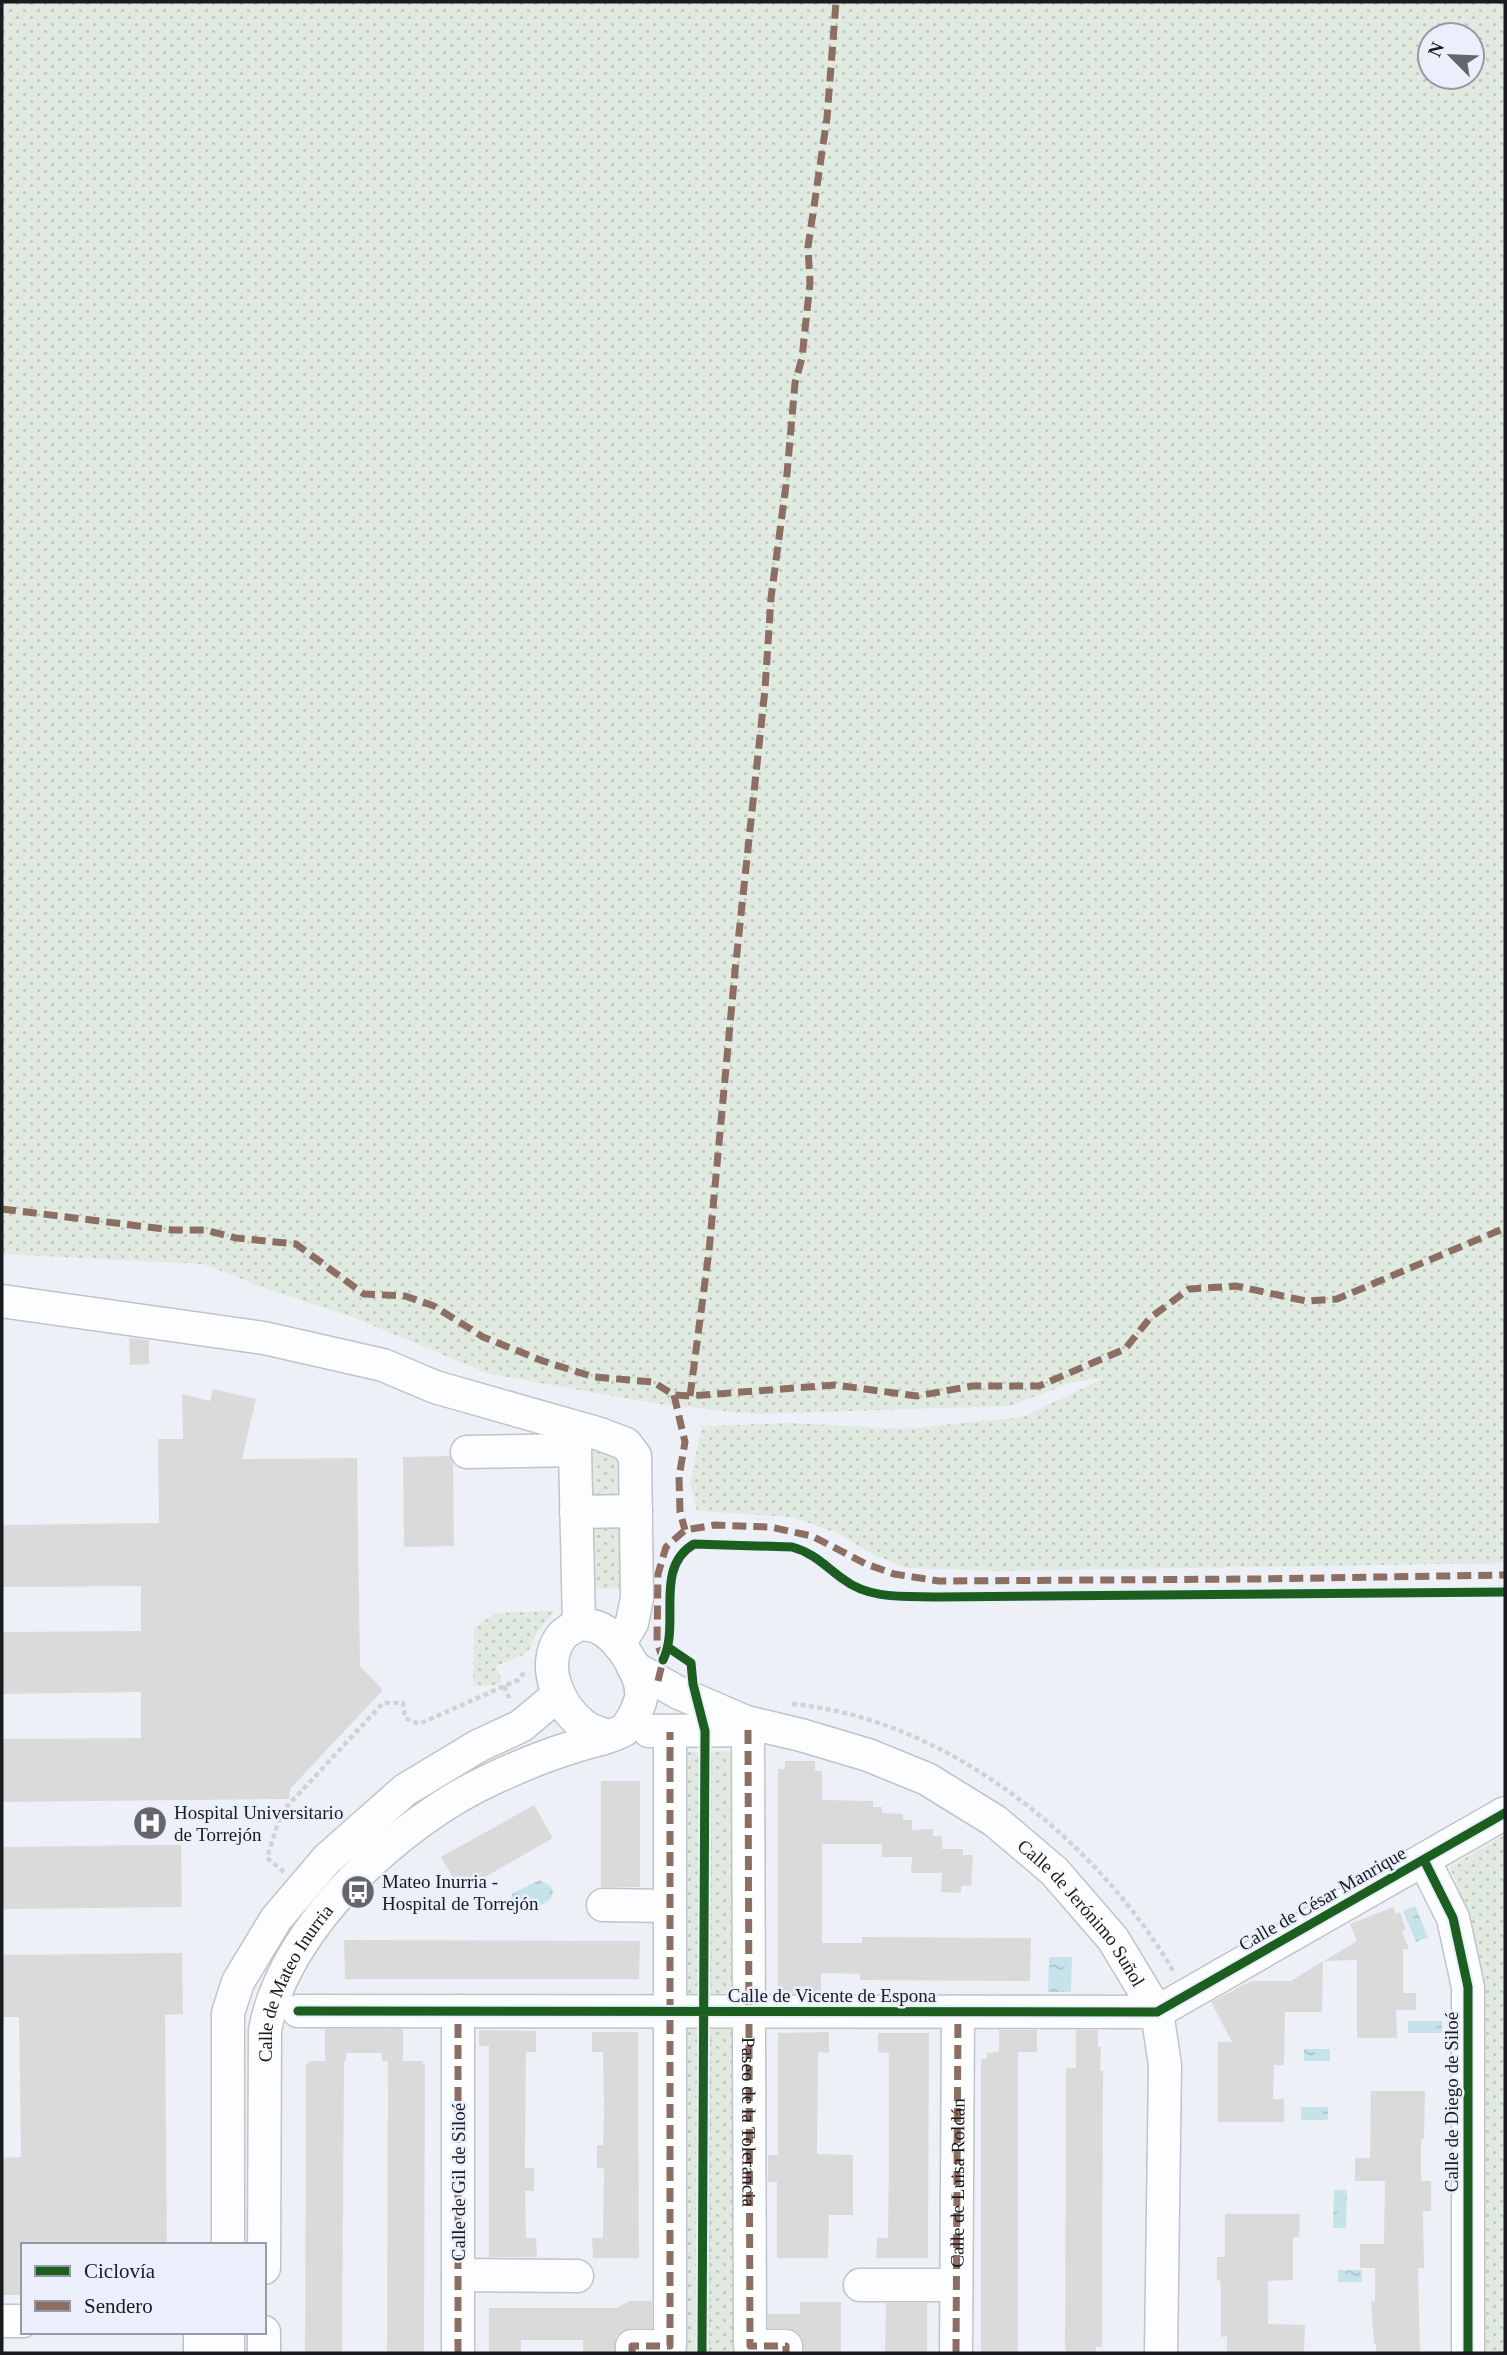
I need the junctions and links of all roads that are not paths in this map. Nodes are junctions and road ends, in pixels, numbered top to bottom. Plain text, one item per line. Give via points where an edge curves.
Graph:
1 (2, 1301) edge
2 (576, 1439) junction
3 (467, 1452) dead end
4 (636, 1511) junction
5 (576, 1512) junction
6 (579, 1625) junction
7 (626, 1656) junction
8 (558, 1695) junction
9 (748, 1730) junction
10 (670, 1732) junction
11 (617, 1733) junction
12 (802, 1735) junction
13 (1505, 1813) edge
14 (1424, 1860) junction
15 (603, 1905) dead end
16 (669, 1906) junction
17 (298, 2011) dead end
18 (458, 2011) junction
19 (670, 2012) junction
20 (748, 2012) junction
21 (958, 2012) junction
22 (1157, 2012) junction
23 (228, 2243) edge
24 (264, 2243) edge
25 (458, 2275) junction
26 (577, 2276) dead end
27 (860, 2285) dead end
28 (955, 2285) junction
29 (2, 2321) edge
30 (21, 2321) edge
31 (200, 2334) edge
32 (228, 2334) edge
33 (264, 2334) edge
34 (200, 2353) edge
35 (228, 2353) edge
36 (264, 2353) edge
37 (458, 2353) edge
38 (632, 2353) edge
39 (786, 2353) edge
40 (956, 2353) edge
41 (1161, 2353) edge
42 (1468, 2353) edge

1 - 2 street via 264,1338 383,1365
2 - 3 street
2 - 4 street via 626,1444 635,1456
2 - 5 street
4 - 5 street
4 - 7 street via 637,1598
5 - 6 street
6 - 7 street via 598,1626 614,1637
6 - 8 street via 561,1636 552,1658
7 - 11 street via 641,1697 635,1714
7 - 12 street, Calle de Jerónimo Suñol via 679,1693 746,1722
8 - 11 street via 585,1727
8 - 23 street, Calle de Mateo Inurria via 521,1726 405,1790 327,1859 276,1919 238,1982 228,2013
9 - 10 street, Calle de Jerónimo Suñol via 707,1741
9 - 12 street, Calle de Jerónimo Suñol
9 - 20 street, Paseo de la Tolerancia
10 - 11 street, Calle de Jerónimo Suñol
10 - 16 street
11 - 24 street, Calle de Mateo Inurria via 490,1779 421,1820 349,1881 303,1942 280,1979 265,2030
12 - 22 street, Calle de Jerónimo Suñol via 927,1779 995,1821 1054,1871 1113,1940
13 - 14 street, Calle de César Manrique
14 - 22 street, Calle de César Manrique
14 - 42 street, Calle de Diego de Siloé via 1452,1918 1468,1987
15 - 16 street
16 - 19 street
17 - 18 street, Calle de Vicente de Espona
18 - 19 street, Calle de Vicente de Espona
18 - 25 street, Calle de Gil de Siloé
19 - 20 street, Calle de Vicente de Espona
19 - 38 street via 670,2346 632,2346
20 - 21 street, Calle de Vicente de Espona
20 - 39 street, Paseo de la Tolerancia via 750,2346 786,2346
21 - 22 street, Calle de Vicente de Espona
21 - 28 street, Calle de Luisa Roldán
22 - 41 street, Calle de Jerónimo Suñol via 1165,2065
25 - 26 street
25 - 37 street, Calle de Gil de Siloé
27 - 28 street
28 - 40 street, Calle de Luisa Roldán
29 - 30 street
31 - 34 street
32 - 35 street
33 - 36 street

